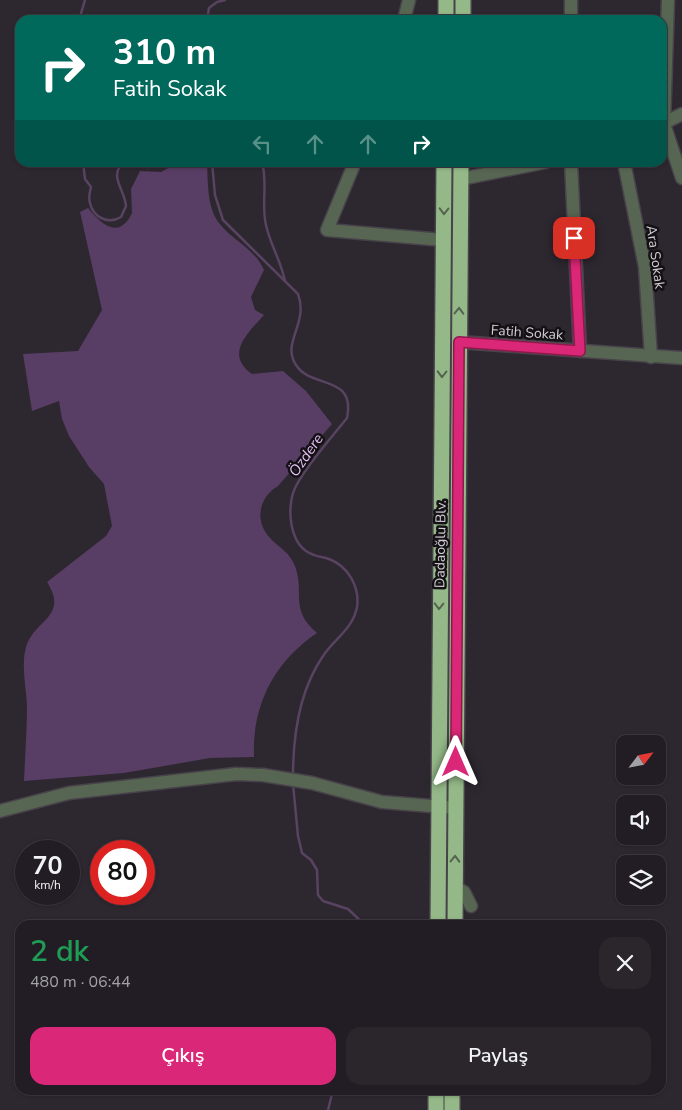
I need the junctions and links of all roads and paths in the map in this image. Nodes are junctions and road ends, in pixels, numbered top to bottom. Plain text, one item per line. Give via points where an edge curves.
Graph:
1 (410, 0) edge
2 (446, 0) edge
3 (463, 0) edge
4 (572, 0) edge
5 (668, 0) edge
6 (406, 15) edge
7 (446, 15) edge
8 (463, 15) edge
9 (571, 15) edge
10 (667, 25) edge
11 (682, 114) edge
12 (667, 122) edge
13 (667, 135) edge
14 (353, 167) edge
15 (444, 167) edge
16 (461, 167) edge
17 (521, 167) edge
18 (571, 167) edge
19 (625, 167) edge
20 (682, 178) edge
21 (461, 179) junction
22 (443, 240) junction
23 (459, 342) junction
24 (580, 351) junction
25 (651, 357) junction
26 (682, 358) edge
27 (439, 808) junction
28 (456, 808) junction
29 (0, 810) edge
30 (455, 887) junction
31 (471, 906) dead end
32 (438, 920) edge
33 (454, 920) edge
34 (436, 1095) edge
35 (452, 1095) edge
36 (436, 1110) edge
37 (452, 1110) edge

1 - 6 street
2 - 7 highway
3 - 8 highway
4 - 9 street
5 - 10 street
11 - 12 street
13 - 20 street
14 - 22 street via 327,230
15 -> 22 highway, Dadaoğlu Blv.
16 - 21 highway, Dadaoğlu Blv.
17 - 21 street
18 - 24 street
19 - 25 street, Ara Sokak via 645,267
23 -> 21 highway, Dadaoğlu Blv.
22 -> 27 highway, Dadaoğlu Blv.
23 - 24 street, Fatih Sokak
23 - 28 highway, Dadaoğlu Blv.
24 - 25 street, Fatih Sokak
25 - 26 street, Fatih Sokak
27 - 28 street
27 - 29 street via 382,802 312,783 236,774 69,794
27 - 32 highway, Dadaoğlu Blv.
30 -> 28 highway, Dadaoğlu Blv.
30 - 31 street via 464,892
30 - 33 highway, Dadaoğlu Blv.
34 - 36 highway
35 - 37 highway

